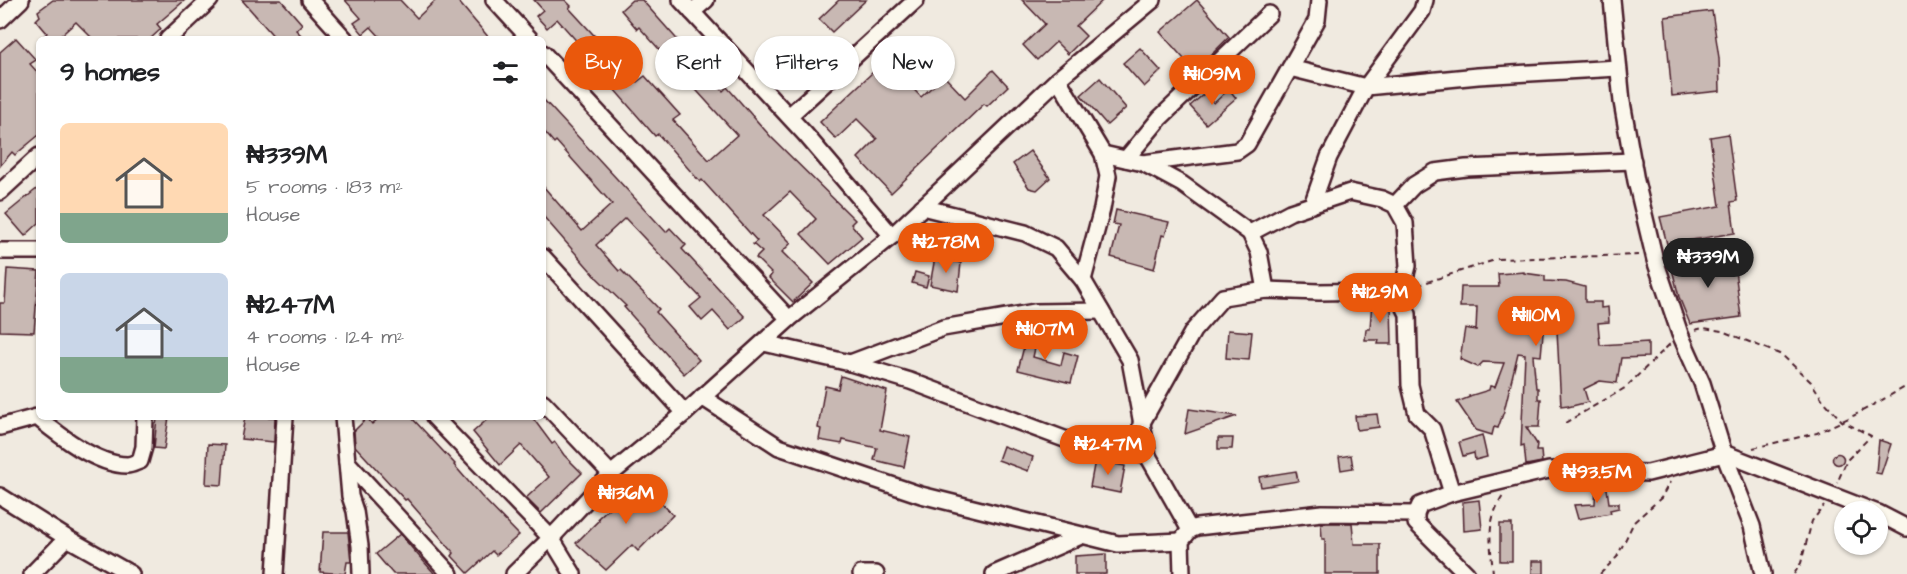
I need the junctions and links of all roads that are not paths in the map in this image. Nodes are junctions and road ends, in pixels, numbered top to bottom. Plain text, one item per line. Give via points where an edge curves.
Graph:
1 (21, 0) edge
2 (210, 0) edge
3 (310, 0) edge
4 (494, 0) edge
5 (681, 0) edge
6 (706, 0) edge
7 (916, 0) edge
8 (1153, 0) edge
9 (1319, 0) edge
10 (1425, 0) edge
11 (1612, 0) edge
12 (692, 12) junction
13 (1269, 14) dead end
14 (0, 20) edge
15 (171, 36) edge
16 (342, 36) edge
17 (527, 36) edge
18 (546, 56) edge
19 (1290, 68) junction
20 (1618, 68) junction
21 (1058, 80) junction
22 (1366, 87) junction
23 (789, 116) junction
24 (1103, 154) junction
25 (36, 159) edge
26 (1126, 159) junction
27 (1633, 161) junction
28 (1143, 163) junction
29 (0, 192) edge
30 (1312, 205) junction
31 (1395, 205) junction
32 (922, 207) junction
33 (1250, 233) junction
34 (892, 236) junction
35 (0, 250) edge
36 (36, 251) edge
37 (546, 260) edge
38 (1083, 280) junction
39 (1266, 290) junction
40 (1400, 298) junction
41 (1101, 311) junction
42 (789, 319) junction
43 (764, 343) junction
44 (850, 363) junction
45 (702, 397) junction
46 (546, 405) edge
47 (685, 413) junction
48 (36, 418) edge
49 (42, 420) edge
50 (145, 420) edge
51 (285, 420) edge
52 (343, 420) edge
53 (437, 420) edge
54 (1141, 424) junction
55 (0, 427) edge
56 (1725, 454) junction
57 (1148, 456) junction
58 (347, 462) junction
59 (611, 474) junction
60 (1452, 493) junction
61 (0, 496) edge
62 (1846, 501) edge
63 (1416, 514) junction
64 (1888, 518) edge
65 (1907, 528) edge
66 (1186, 535) junction
67 (1081, 536) junction
68 (67, 538) junction
69 (551, 538) junction
70 (32, 574) edge
71 (131, 574) edge
72 (275, 574) edge
73 (361, 574) edge
74 (450, 574) edge
75 (514, 574) edge
76 (573, 574) edge
77 (861, 574) edge
78 (876, 574) edge
79 (994, 574) edge
80 (1182, 574) edge
81 (1467, 574) edge
82 (1763, 574) edge

1 - 14 street
2 - 15 street
3 - 16 street
4 - 17 street
5 - 12 street
6 - 12 street
7 - 23 street
8 - 21 street
9 - 19 street via 1317,20
10 - 22 street via 1422,11
11 - 20 street
12 - 23 street
13 - 26 street via 1160,118
18 - 42 street
19 - 22 street
19 - 28 street via 1247,144 1237,151
20 - 22 street
20 - 27 street
21 - 24 street
21 - 32 street
22 - 30 street via 1329,157
23 - 34 street
24 - 26 street
24 - 38 street via 1108,176
25 - 29 street
26 - 28 street
27 - 31 street via 1435,172 1414,185
27 - 56 street via 1654,254
28 - 33 street via 1182,184
30 - 31 street via 1350,192
30 - 33 street
31 - 40 street via 1404,223 1408,256
32 - 34 street
32 - 38 street via 1025,232 1056,248
33 - 39 street via 1259,252
34 - 42 street
35 - 36 street
37 - 47 street
38 - 41 street
39 - 40 street via 1381,291
39 - 54 street via 1224,297 1193,331
40 - 60 street via 1408,314 1410,385 1417,414 1432,429
41 - 44 street via 1035,312 943,328
41 - 54 street via 1130,360
42 - 43 street
43 - 44 street
43 - 45 street
44 - 57 street via 910,381 1066,440
45 - 47 street
45 - 67 street via 779,447 921,495
46 - 59 street
47 - 59 street
48 - 55 street
49 - 50 street via 73,444 104,460 129,466 140,461
51 - 72 street
52 - 58 street
53 - 69 street
54 - 57 street
56 - 60 street via 1648,473 1549,470
56 - 62 street
56 - 82 street via 1752,526
57 - 66 street
58 - 73 street
58 - 74 street
59 - 69 street
60 - 63 street via 1420,505
61 - 68 street
63 - 66 street via 1322,513 1207,525
63 - 81 street via 1416,523
64 - 65 street
66 - 67 street via 1118,544
66 - 80 street
67 - 79 street
68 - 70 street
68 - 71 street
69 - 75 street
69 - 76 street
77 - 78 street

